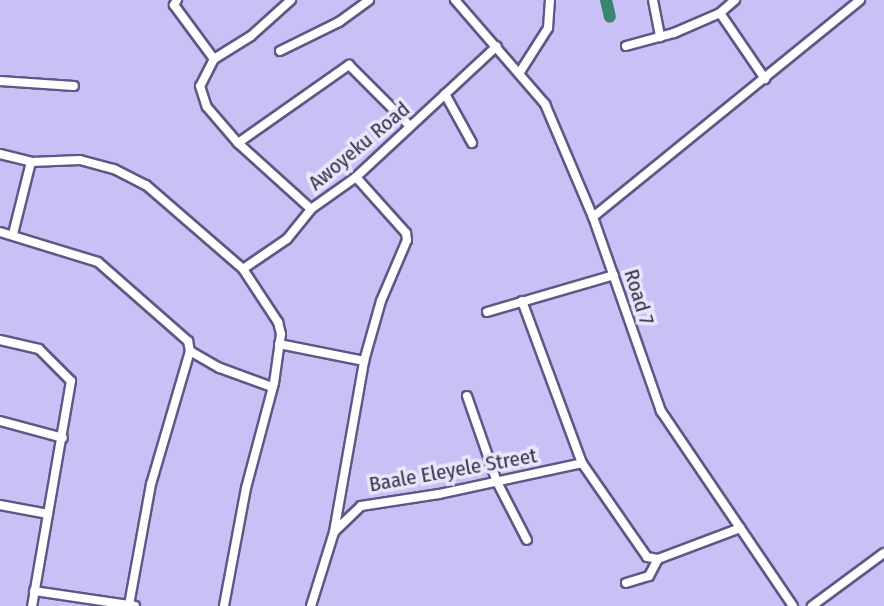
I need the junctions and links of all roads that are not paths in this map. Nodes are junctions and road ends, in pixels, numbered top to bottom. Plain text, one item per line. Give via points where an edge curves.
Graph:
1 (177, 0) edge
2 (291, 0) edge
3 (369, 0) edge
4 (455, 0) edge
5 (550, 0) edge
6 (653, 0) edge
7 (735, 0) edge
8 (860, 0) edge
9 (720, 13) junction
10 (660, 37) junction
11 (496, 46) junction
12 (626, 46) dead end
13 (280, 51) dead end
14 (214, 59) junction
15 (520, 72) junction
16 (765, 79) junction
17 (0, 81) edge
18 (74, 86) dead end
19 (445, 94) junction
20 (410, 126) junction
21 (238, 143) junction
22 (472, 143) dead end
23 (0, 154) edge
24 (31, 162) junction
25 (356, 177) junction
26 (311, 209) junction
27 (593, 217) junction
28 (0, 232) edge
29 (13, 234) junction
30 (243, 269) junction
31 (614, 275) junction
32 (522, 301) junction
33 (487, 312) dead end
34 (0, 340) edge
35 (279, 344) junction
36 (190, 351) junction
37 (364, 361) junction
38 (272, 387) junction
39 (467, 396) dead end
40 (0, 421) edge
41 (63, 438) junction
42 (582, 463) junction
43 (497, 482) junction
44 (0, 505) edge
45 (48, 514) junction
46 (740, 528) junction
47 (334, 532) junction
48 (527, 540) dead end
49 (884, 553) edge
50 (658, 559) junction
51 (626, 583) dead end
52 (34, 590) junction
53 (129, 605) edge
54 (32, 606) edge
55 (135, 606) edge
56 (224, 606) edge
57 (311, 606) edge
58 (793, 606) edge
59 (812, 606) edge

1 - 14 street via 174,5
2 - 14 street via 251,36
3 - 13 street via 339,22
4 - 11 street, Road 7
5 - 15 street via 548,28
6 - 10 street
7 - 9 street
8 - 16 street
9 - 10 street
9 - 16 street
10 - 12 street
11 - 15 street, Road 7
11 - 19 street, Awoyeku Road
14 - 21 street via 201,79 200,92
15 - 27 street, Road 7 via 545,104
16 - 27 street
17 - 18 street
19 - 20 street, Awoyeku Road
19 - 22 street
20 - 21 street via 349,65
20 - 25 street, Awoyeku Road
21 - 26 street
23 - 24 street
24 - 29 street
24 - 30 street via 80,160 114,169 146,185
25 - 26 street, Awoyeku Road
25 - 37 street via 406,233 407,240 381,301
26 - 30 street, Awoyeku Road via 287,239
27 - 31 street, Road 7
28 - 29 street
29 - 36 street via 98,262 188,341
30 - 35 street via 278,322
31 - 32 street
31 - 46 street, Road 7 via 661,411
32 - 33 street
32 - 42 street
34 - 41 street via 39,349 71,382
35 - 37 street
35 - 38 street
36 - 38 street via 220,368
36 - 53 street via 151,484
37 - 47 street
38 - 56 street via 246,488
39 - 43 street
40 - 41 street
41 - 45 street
42 - 43 street, Baale Eleyele Street
42 - 50 street via 647,556
43 - 47 street, Baale Eleyele Street via 377,500 348,514
43 - 48 street
44 - 45 street
45 - 52 street
46 - 50 street
46 - 58 street, Road 7
47 - 57 street, Baale Eleyele Street
49 - 59 street
50 - 51 street via 649,576
52 - 53 street
52 - 54 street
53 - 55 street

